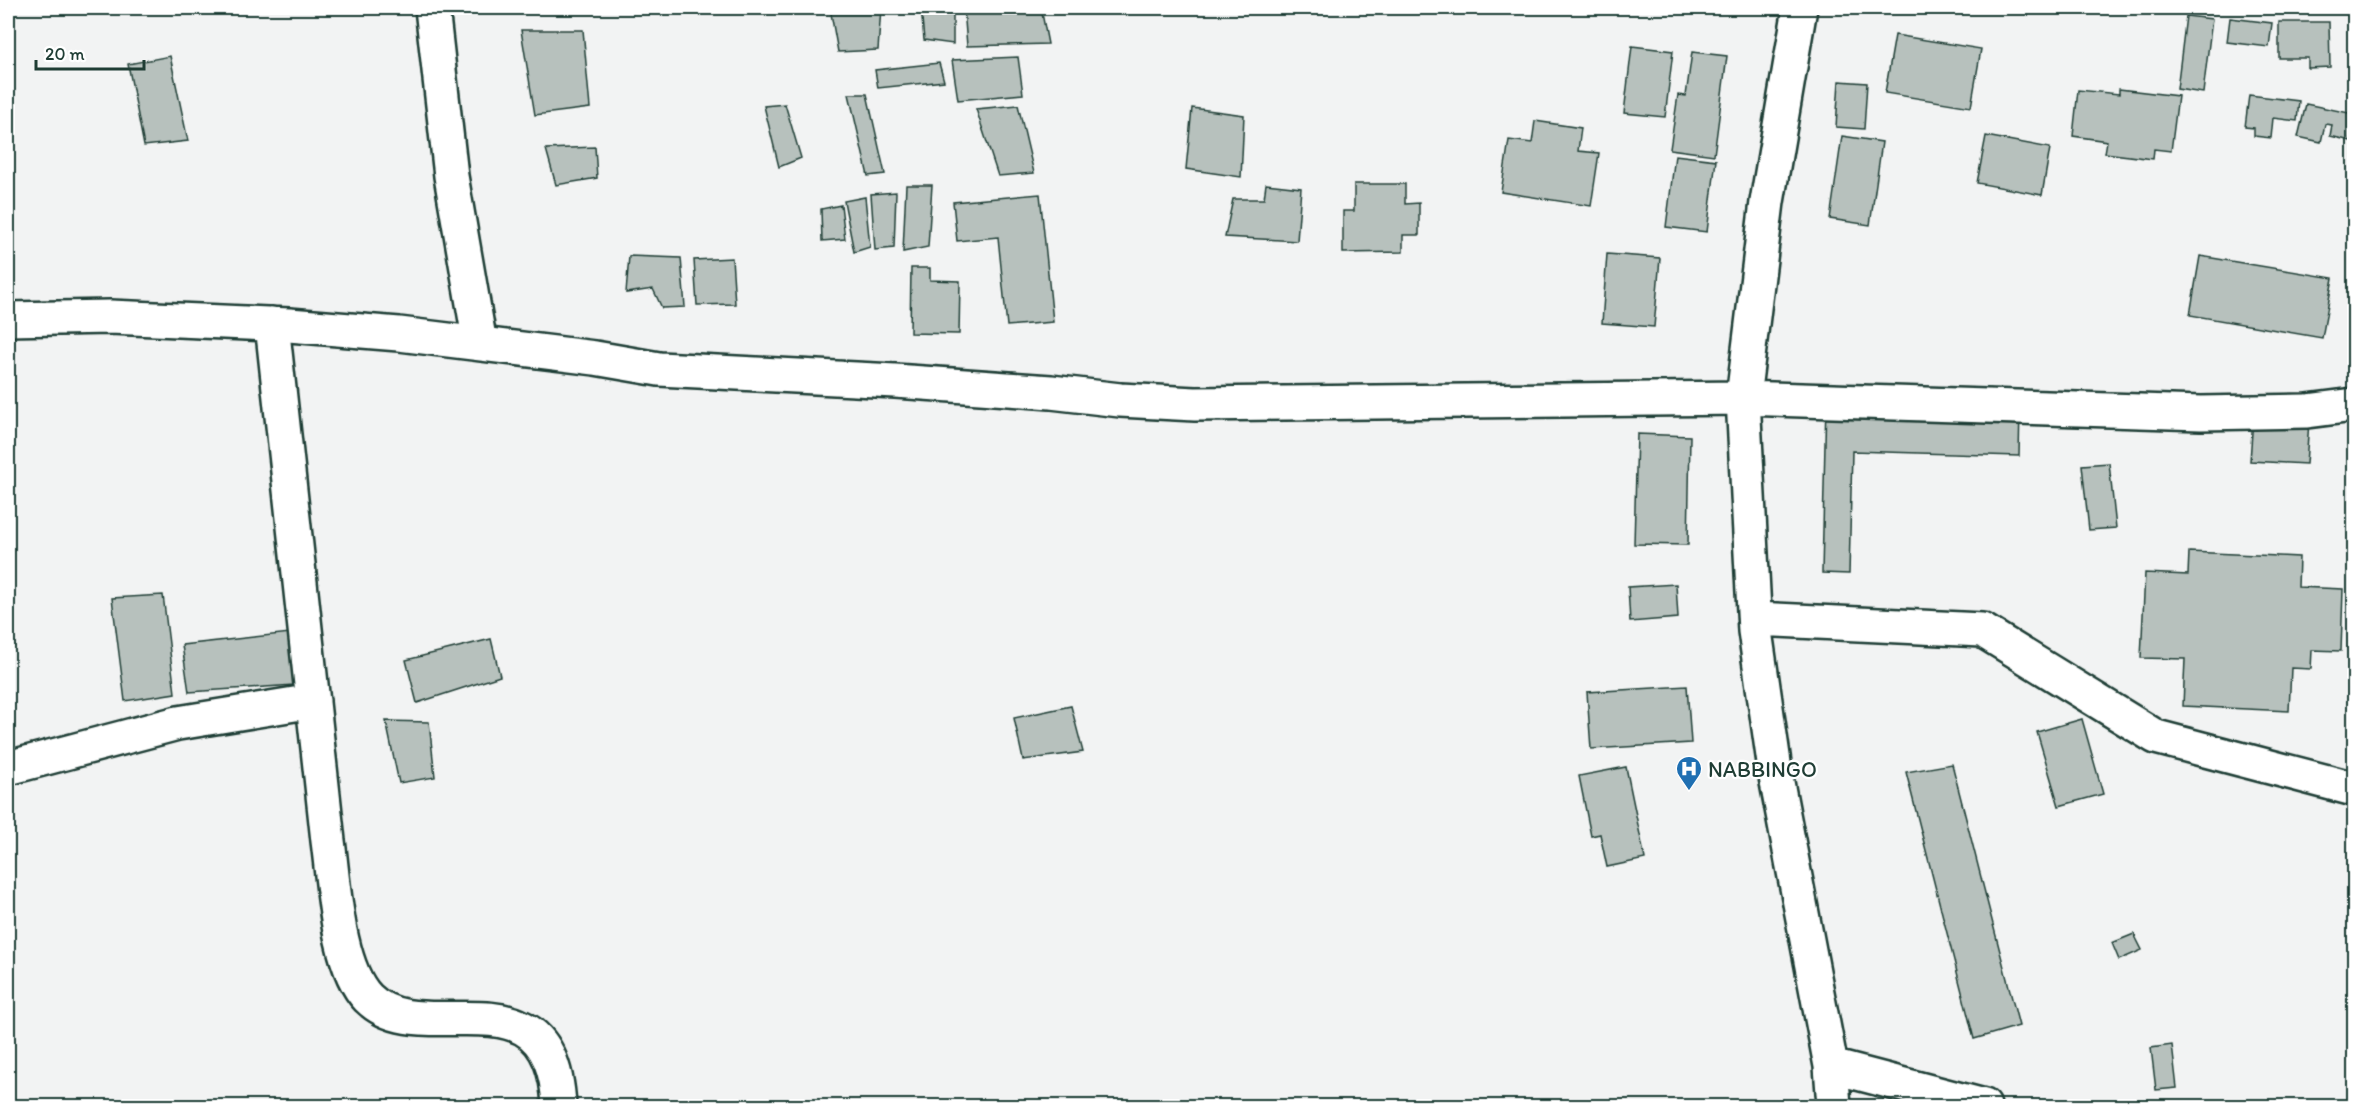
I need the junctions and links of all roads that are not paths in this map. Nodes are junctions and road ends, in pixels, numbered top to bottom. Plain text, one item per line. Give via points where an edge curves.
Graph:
1 (432, 8) edge
2 (1800, 8) edge
3 (8, 319) edge
4 (273, 324) junction
5 (480, 344) junction
6 (1743, 398) junction
7 (2355, 405) edge
8 (1755, 619) junction
9 (313, 702) junction
10 (8, 768) edge
11 (2355, 789) edge
12 (1831, 1066) junction
13 (559, 1107) edge
14 (1834, 1107) edge
15 (1984, 1107) edge

1 - 5 street via 451,176
2 - 6 street via 1767,202
3 - 4 street via 110,317
4 - 5 street
4 - 9 street
5 - 6 street via 659,369 895,381 1185,404
6 - 7 street via 2201,413 2307,411
6 - 8 street
8 - 11 street via 1982,630 2156,737
8 - 12 street via 1776,777
9 - 10 street via 178,723
9 - 13 street via 339,923 347,958 366,996 398,1016 483,1018 513,1023 532,1036 544,1051 554,1074
12 - 14 street
12 - 15 street

